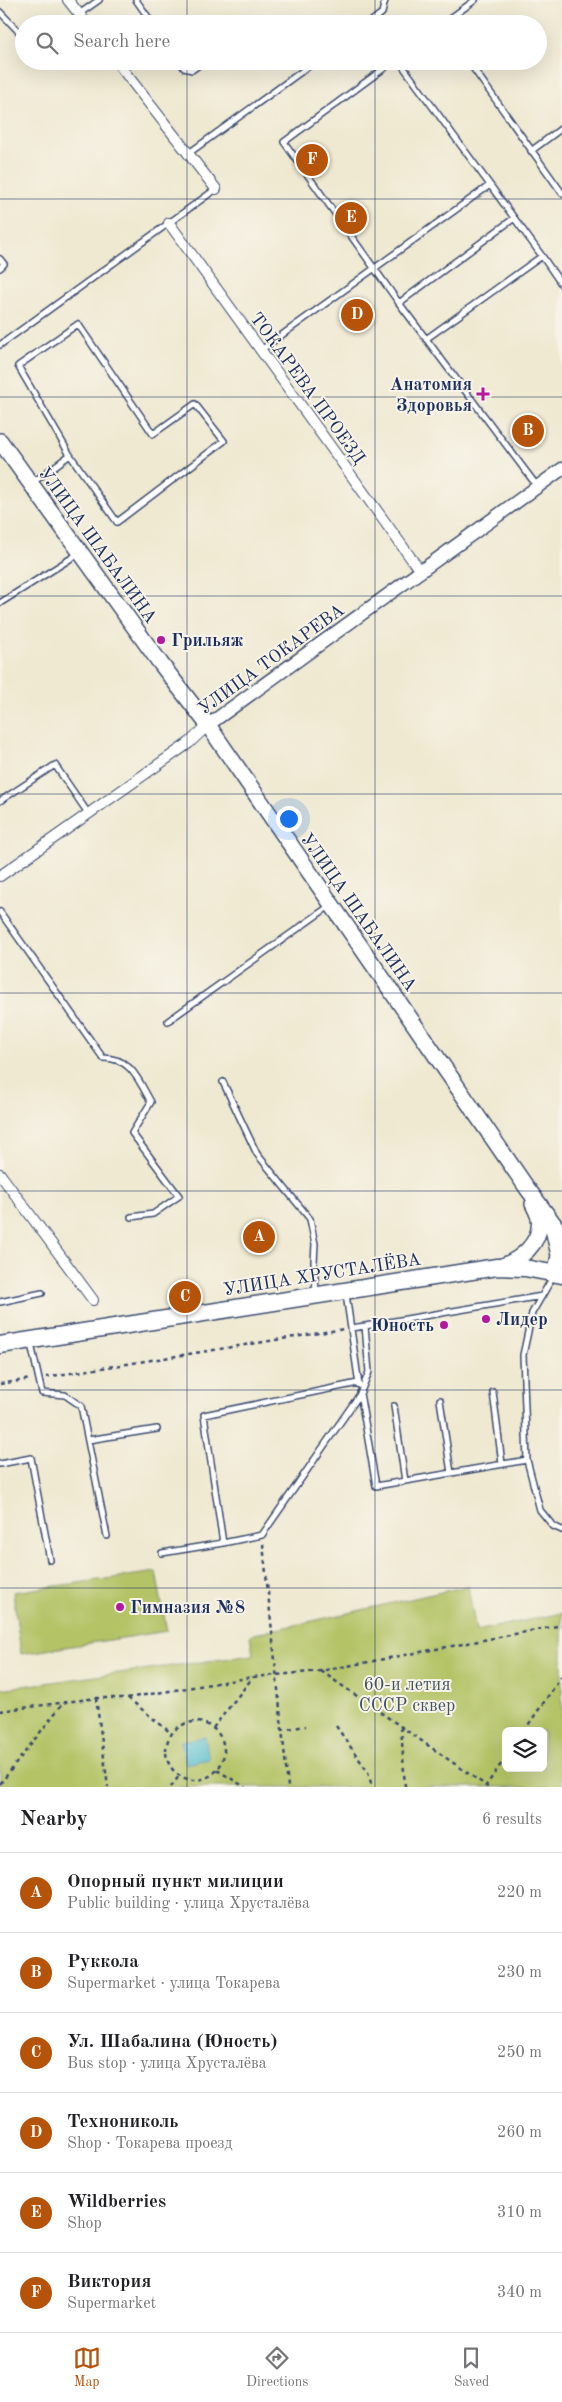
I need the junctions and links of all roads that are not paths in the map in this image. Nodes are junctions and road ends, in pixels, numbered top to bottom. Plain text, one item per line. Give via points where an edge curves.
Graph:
1 (68, 0) edge
2 (99, 0) edge
3 (136, 0) edge
4 (385, 0) edge
5 (475, 0) edge
6 (0, 12) edge
7 (79, 14) joint
8 (147, 15) edge
9 (379, 15) edge
10 (455, 15) edge
11 (15, 28) edge
12 (123, 70) edge
13 (304, 70) edge
14 (382, 70) edge
15 (406, 70) edge
16 (474, 70) edge
17 (562, 128) edge
18 (531, 151) junction
19 (189, 153) junction
20 (490, 185) junction
21 (216, 189) joint
22 (562, 193) edge
23 (513, 219) junction
24 (169, 223) junction
25 (542, 256) junction
26 (0, 258) edge
27 (0, 268) edge
28 (374, 270) junction
29 (562, 285) edge
30 (399, 303) junction
31 (426, 339) junction
32 (0, 345) edge
33 (261, 350) junction
34 (0, 441) edge
35 (70, 455) junction
36 (562, 469) edge
37 (31, 484) junction
38 (537, 487) junction
39 (81, 553) junction
40 (422, 572) junction
41 (0, 603) edge
42 (208, 725) junction
43 (0, 801) edge
44 (88, 813) junction
45 (0, 876) edge
46 (331, 905) junction
47 (0, 912) edge
48 (168, 1021) dead end
49 (223, 1082) dead end
50 (0, 1174) edge
51 (527, 1188) junction
52 (131, 1217) dead end
53 (551, 1221) junction
54 (562, 1234) edge
55 (498, 1268) junction
56 (559, 1274) edge
57 (345, 1291) junction
58 (42, 1293) dead end
59 (316, 1295) junction
60 (542, 1296) junction
61 (93, 1300) dead end
62 (0, 1302) edge
63 (365, 1326) junction
64 (351, 1328) junction
65 (31, 1341) junction
66 (0, 1345) edge
67 (358, 1383) junction
68 (493, 1392) dead end
69 (360, 1394) junction
70 (440, 1400) dead end
71 (394, 1406) dead end
72 (157, 1429) dead end
73 (88, 1440) junction
74 (527, 1460) junction
75 (0, 1464) edge
76 (502, 1464) junction
77 (451, 1473) junction
78 (405, 1481) junction
79 (562, 1530) edge
80 (107, 1536) dead end
81 (223, 1543) junction
82 (162, 1553) dead end
83 (50, 1560) dead end

1 - 7 street
2 - 7 lane
3 - 8 lane
4 - 9 lane
5 - 10 lane
6 - 11 lane
12 - 19 street
13 - 19 lane
14 - 28 lane via 284,142
15 - 20 lane
16 - 18 lane
17 - 18 lane
18 - 22 lane
19 - 21 street
20 - 23 lane
20 - 28 lane
21 - 24 lane
23 - 25 lane
23 - 30 lane
24 - 32 lane
24 - 33 street, ТОКАРЕВА ПРОЕЗД
25 - 29 lane
25 - 31 lane
26 - 27 lane via 4,264
28 - 30 lane
28 - 33 lane
30 - 31 lane
31 - 38 lane
33 - 40 street, ТОКАРЕВА ПРОЕЗД
34 - 37 main road, УЛИЦА ШАБАЛИНА
35 - 35 lane via 117,522 224,441 195,404 153,434 78,324 18,366
35 - 37 lane
36 - 38 street, УЛИЦА ТОКАРЕВА
37 - 39 main road, УЛИЦА ШАБАЛИНА
38 - 40 street, УЛИЦА ТОКАРЕВА
39 - 41 lane
39 - 42 main road, УЛИЦА ШАБАЛИНА
40 - 42 street, УЛИЦА ТОКАРЕВА
42 - 44 street, УЛИЦА ТОКАРЕВА via 189,743
42 - 46 main road, УЛИЦА ШАБАЛИНА
43 - 44 lane via 55,764
44 - 45 street, УЛИЦА ТОКАРЕВА
46 - 48 lane
46 - 51 main road, УЛИЦА ШАБАЛИНА
47 - 52 lane via 103,1058 117,1058 133,1071 151,1102 132,1132 179,1196 153,1214
49 - 59 lane via 257,1154 310,1219 315,1244
50 - 61 street
51 - 53 main road, УЛИЦА ШАБАЛИНА
51 - 55 main road, УЛИЦА ШАБАЛИНА via 539,1219 536,1238 522,1256
53 - 54 main road, УЛИЦА ШАБАЛИНА
53 - 56 main road, УЛИЦА ШАБАЛИНА via 560,1255
55 - 56 main road, УЛИЦА ХРУСТАЛЁВА via 525,1268
55 - 57 main road, УЛИЦА ХРУСТАЛЁВА
56 - 60 lane
57 - 59 main road, УЛИЦА ХРУСТАЛЁВА
57 - 64 lane
58 - 62 lane
59 - 65 main road, УЛИЦА ХРУСТАЛЁВА
60 - 63 lane
60 - 74 lane via 532,1313 523,1355
63 - 64 lane
63 - 69 lane via 369,1372
64 - 67 lane
65 - 66 main road, УЛИЦА ХРУСТАЛЁВА
65 - 73 lane via 42,1393 64,1395 81,1406
67 - 69 lane
67 - 81 lane via 204,1415
68 - 76 lane
69 - 78 lane via 376,1486
69 - 81 lane via 262,1535
70 - 77 lane
71 - 78 lane
72 - 73 lane
73 - 80 lane
74 - 76 lane
74 - 79 lane via 540,1510 553,1526
75 - 83 lane via 31,1458
76 - 77 lane
77 - 78 lane
81 - 82 lane

